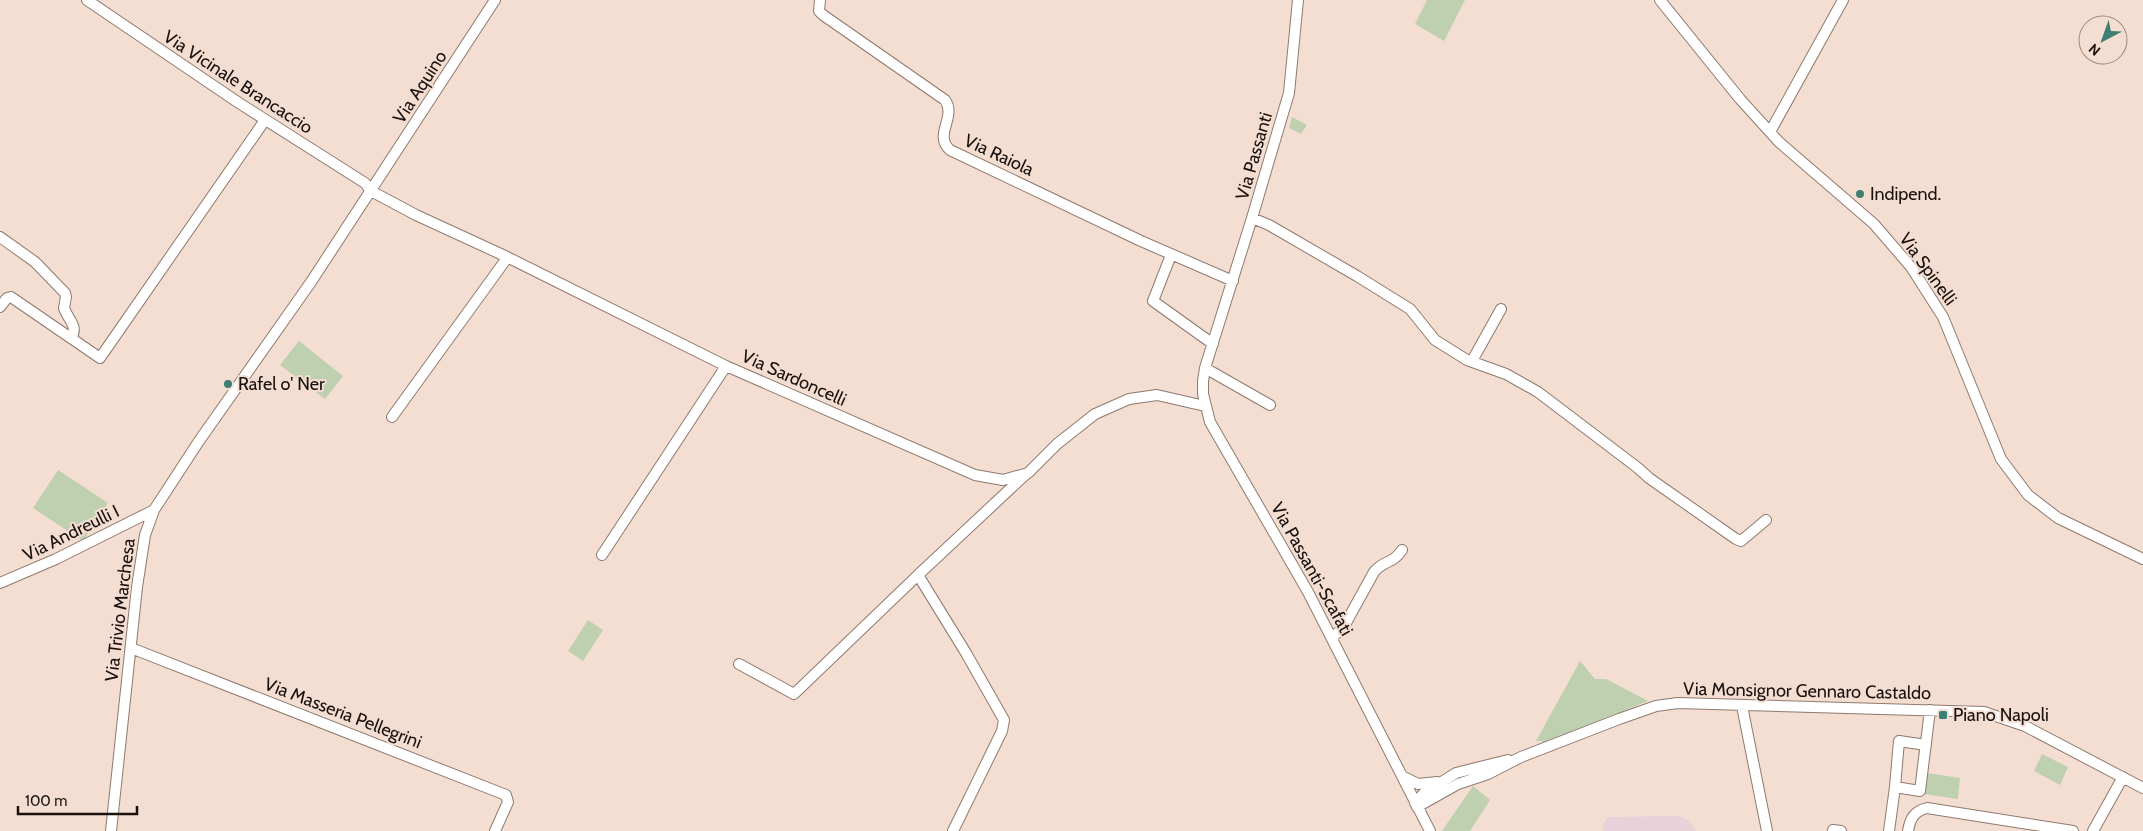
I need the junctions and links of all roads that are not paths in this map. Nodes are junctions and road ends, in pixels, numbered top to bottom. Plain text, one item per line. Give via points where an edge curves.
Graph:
1 (87, 0) edge
2 (495, 0) edge
3 (820, 0) edge
4 (1298, 0) edge
5 (1660, 0) edge
6 (1843, 0) edge
7 (266, 120) junction
8 (1770, 132) junction
9 (371, 191) junction
10 (1252, 218) junction
11 (0, 237) edge
12 (1171, 255) junction
13 (507, 258) junction
14 (1233, 281) junction
15 (0, 307) edge
16 (1501, 309) dead end
17 (1222, 318) joint
18 (71, 338) junction
19 (1213, 344) junction
20 (1472, 362) junction
21 (726, 366) junction
22 (1205, 368) junction
23 (1270, 405) dead end
24 (1205, 406) junction
25 (392, 417) dead end
26 (1028, 473) junction
27 (154, 510) junction
28 (1766, 520) dead end
29 (1402, 550) dead end
30 (602, 555) dead end
31 (2143, 559) edge
32 (918, 575) junction
33 (0, 583) edge
34 (1331, 637) junction
35 (131, 648) junction
36 (739, 664) dead end
37 (1742, 706) junction
38 (1930, 710) junction
39 (1926, 746) junction
40 (1521, 757) junction
41 (1401, 774) junction
42 (2123, 776) junction
43 (1441, 782) junction
44 (1895, 786) junction
45 (2143, 788) edge
46 (1416, 805) junction
47 (111, 831) edge
48 (495, 831) edge
49 (953, 831) edge
50 (1430, 831) edge
51 (1767, 831) edge
52 (1889, 831) edge
53 (1908, 831) edge
54 (2073, 831) edge
55 (2093, 831) edge

1 - 7 street, Via Vicinale Brancaccio
2 - 9 street, Via Aquino
3 - 12 street, Via Raiola via 819,11 823,15 945,100 950,112 943,139 950,150
4 - 10 street, Via Passanti via 1289,93
5 - 8 street, Via Spinelli
6 - 8 street
7 - 9 street, Via Vicinale Brancaccio via 366,183
7 - 18 street via 100,358
8 - 31 street, Via Spinelli via 1874,224 1911,267 1943,317 2001,459 2028,495 2058,518
9 - 13 street, Via Sardoncelli via 416,216
9 - 27 street, Via Trivio Marchesa
10 - 14 street, Via Passanti
10 - 20 street via 1410,309 1434,340
11 - 18 street via 35,262 65,293 64,308 75,326
12 - 14 street, Via Raiola
12 - 19 street via 1153,300
13 - 21 street, Via Sardoncelli
13 - 25 street
14 - 17 street, Via Passanti
15 - 18 street via 11,297
16 - 20 street
17 - 19 street, Via Passanti-Scafati
19 - 22 street, Via Passanti-Scafati
20 - 28 street via 1506,374 1538,392 1649,478 1736,539 1741,541
21 - 26 street, Via Sardoncelli via 975,475 1003,480
21 - 30 street
22 - 23 street
22 - 24 street, Via Passanti-Scafati
24 - 26 street, Via Sardoncelli via 1157,395 1129,399 1095,414 1057,444
24 - 34 street, Via Passanti-Scafati via 1219,439
26 - 32 street
27 - 33 street, Via Andreulli I
27 - 35 street, Via Trivio Marchesa via 144,544
29 - 34 street via 1396,560 1384,563 1374,572 1342,630
32 - 36 street via 794,694
32 - 49 street via 1004,720 1002,731
34 - 41 street, Via Passanti-Scafati
35 - 47 street, Via Trivio Marchesa
35 - 48 street, Via Masseria Pellegrini via 506,795 508,802
37 - 38 street, Via Monsignor Gennaro Castaldo
37 - 40 street, Via Monsignor Gennaro Castaldo via 1678,703 1656,706
37 - 51 street
38 - 39 street
38 - 42 street, Via Monsignor Gennaro Castaldo via 1996,714
39 - 44 street via 1920,791
39 - 44 street via 1900,741
40 - 43 street via 1464,770
40 - 46 street
41 - 43 street via 1418,784
41 - 46 street, Via Passanti-Scafati
42 - 45 street, Via Monsignor Gennaro Castaldo
42 - 55 street
43 - 46 street via 1420,796
44 - 52 street
46 - 50 street, Via Passanti-Scafati
53 - 54 street via 1913,816 1927,808

